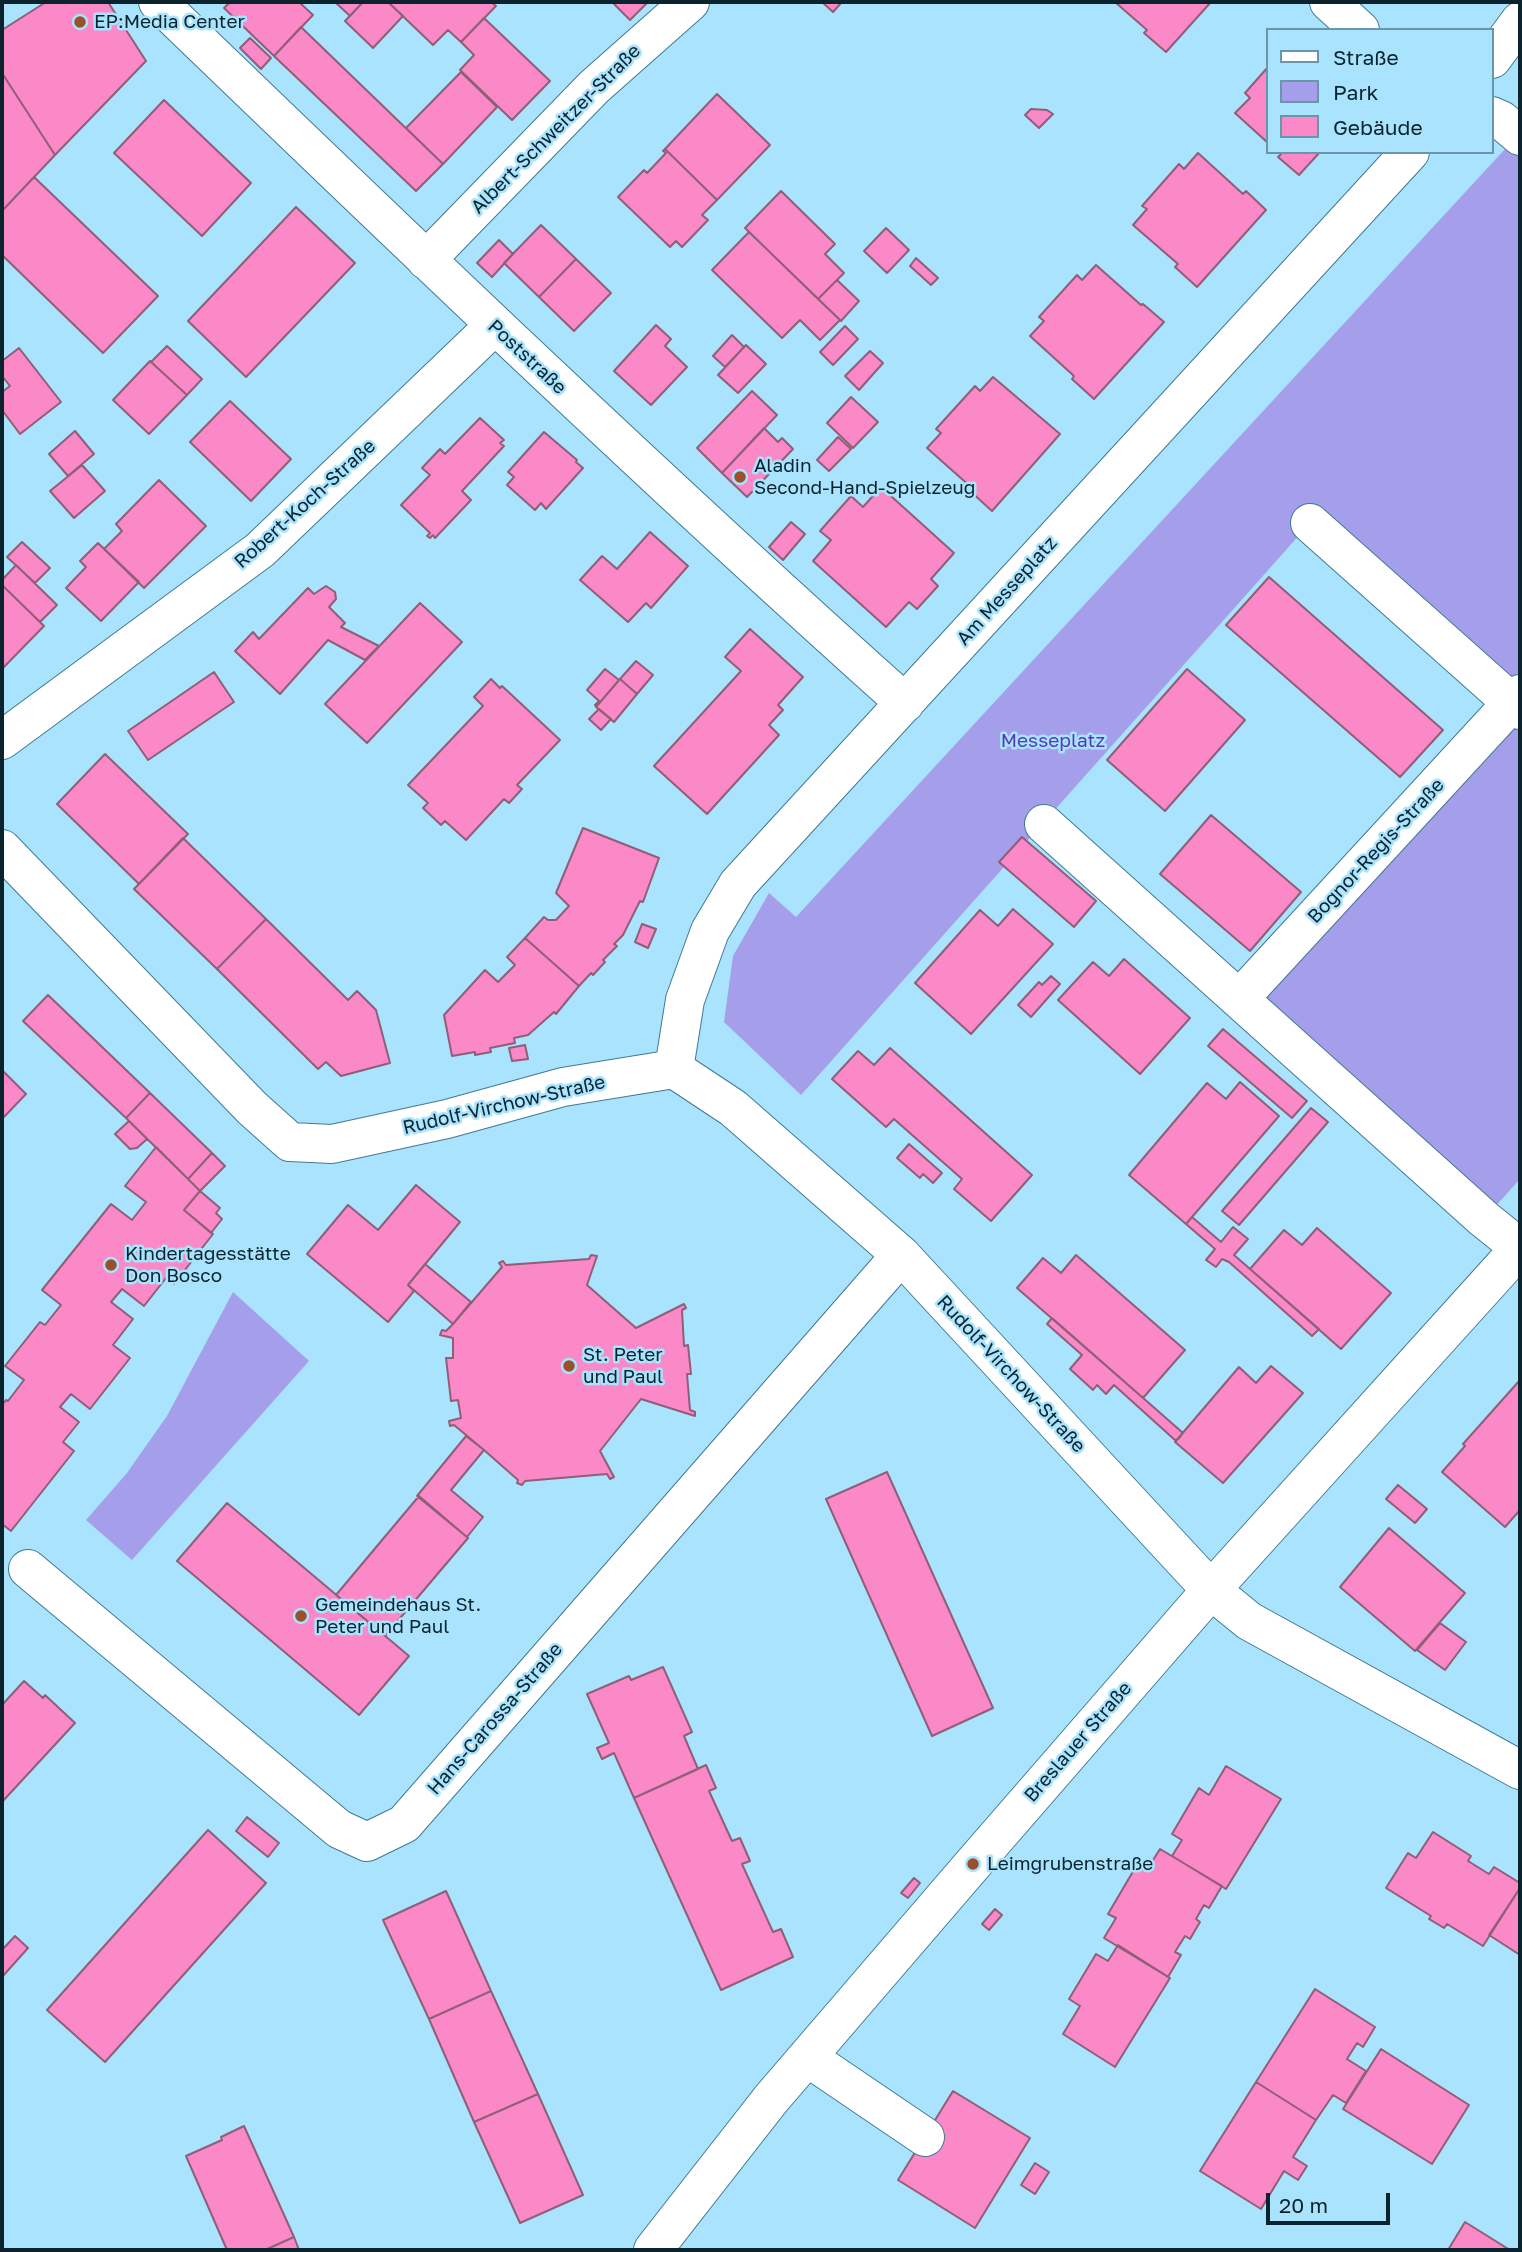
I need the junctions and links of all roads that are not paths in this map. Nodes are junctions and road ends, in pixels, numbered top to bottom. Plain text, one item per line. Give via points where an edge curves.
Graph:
1 (158, 2) edge
2 (690, 2) edge
3 (1329, 2) edge
4 (1520, 21) edge
5 (1358, 28) edge
6 (1494, 56) edge
7 (1494, 117) edge
8 (1520, 136) edge
9 (1408, 154) edge
10 (425, 260) junction
11 (494, 326) junction
12 (1310, 523) dead end
13 (1518, 702) edge
14 (905, 703) junction
15 (2, 740) edge
16 (1044, 824) dead end
17 (2, 849) edge
18 (1240, 998) junction
19 (674, 1069) junction
20 (1520, 1248) edge
21 (901, 1255) junction
22 (28, 1569) dead end
23 (1211, 1590) junction
24 (1520, 1770) edge
25 (807, 2057) junction
26 (925, 2137) dead end
27 (653, 2250) edge

1 - 10 street, Poststraße
2 - 10 street, Albert-Schweitzer-Straße via 594,87
3 - 5 street
4 - 6 street
7 - 8 street
9 - 14 street, Am Messeplatz
10 - 11 street, Poststraße
11 - 14 street, Poststraße
11 - 15 street, Robert-Koch-Straße via 260,550
12 - 13 street, Bognor-Regis-Straße
13 - 18 street, Bognor-Regis-Straße
14 - 19 street, Am Messeplatz via 737,884 710,931 685,1000
16 - 18 street
17 - 19 street, Rudolf-Virchow-Straße via 290,1142 332,1144 563,1087
18 - 20 street
19 - 21 street, Rudolf-Virchow-Straße via 733,1108
20 - 23 street, Breslauer Straße
21 - 22 street, Hans-Carossa-Straße via 404,1824 367,1842 339,1829
21 - 23 street, Rudolf-Virchow-Straße
23 - 24 street via 1249,1621
23 - 25 street, Breslauer Straße
25 - 26 street
25 - 27 street, Breslauer Straße

